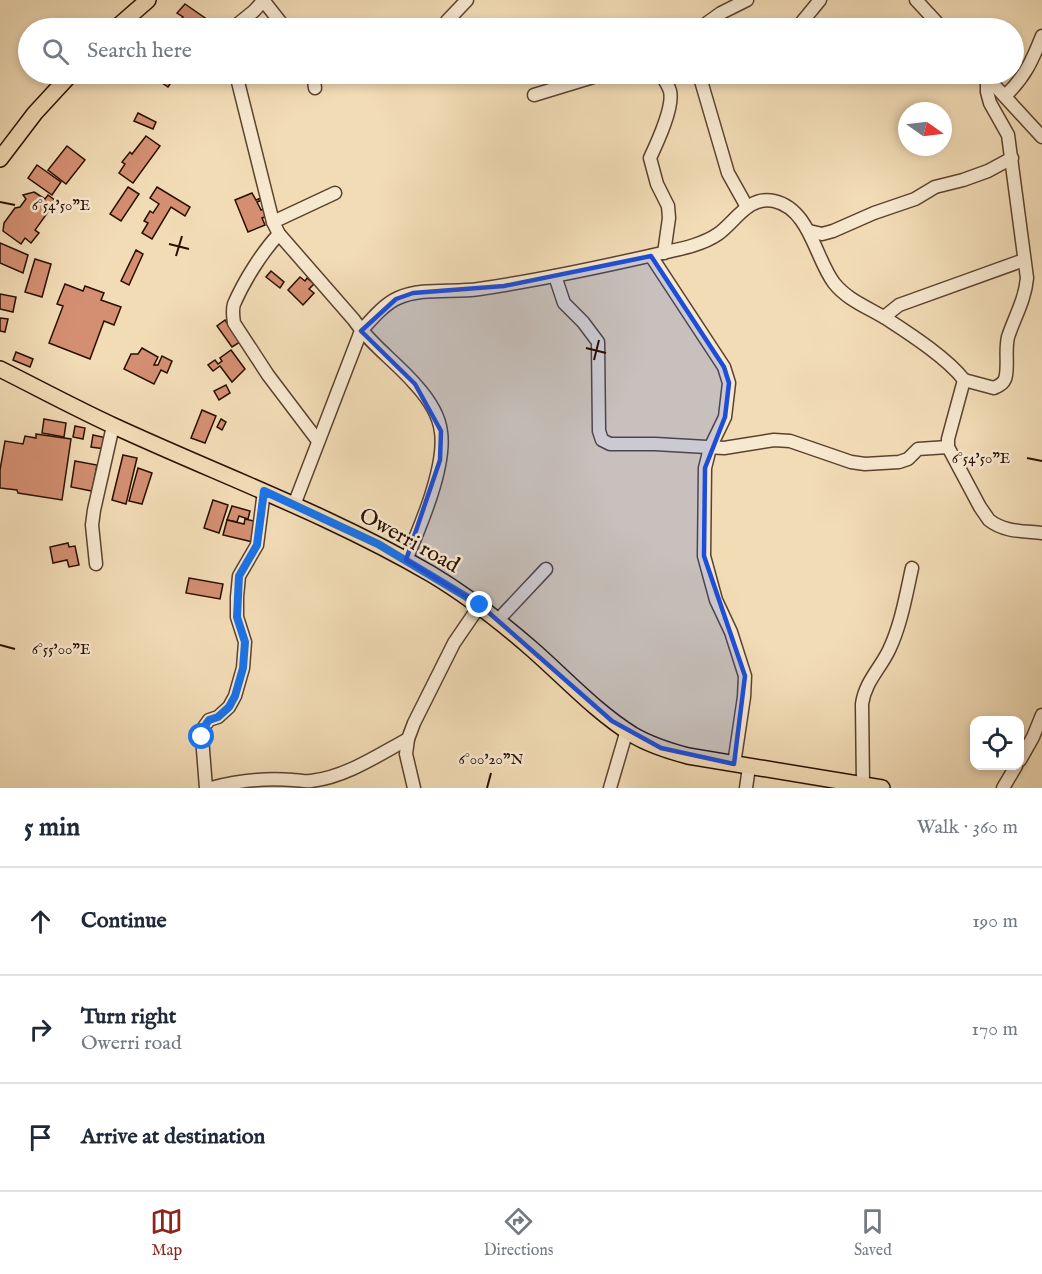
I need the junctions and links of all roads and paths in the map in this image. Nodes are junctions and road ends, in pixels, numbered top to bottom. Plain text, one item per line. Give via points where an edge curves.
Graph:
1 (148, 0) edge
2 (263, 0) edge
3 (467, 0) edge
4 (747, 0) edge
5 (820, 0) edge
6 (916, 0) edge
7 (127, 18) edge
8 (244, 18) edge
9 (277, 18) edge
10 (450, 18) edge
11 (714, 18) edge
12 (805, 18) edge
13 (933, 18) edge
14 (1042, 36) edge
15 (1024, 76) edge
16 (62, 84) edge
17 (238, 84) edge
18 (314, 84) edge
19 (570, 84) edge
20 (666, 84) edge
21 (702, 84) edge
22 (986, 84) edge
23 (994, 84) edge
24 (1018, 84) edge
25 (315, 88) dead end
26 (534, 95) dead end
27 (1005, 96) junction
28 (1042, 137) edge
29 (1012, 158) junction
30 (0, 159) edge
31 (335, 193) dead end
32 (747, 207) junction
33 (273, 222) junction
34 (809, 231) junction
35 (279, 234) junction
36 (664, 253) junction
37 (651, 256) junction
38 (1023, 260) junction
39 (555, 276) junction
40 (884, 317) junction
41 (361, 331) junction
42 (0, 369) edge
43 (964, 380) junction
44 (113, 426) junction
45 (318, 441) junction
46 (948, 447) junction
47 (710, 448) junction
48 (264, 491) junction
49 (294, 504) junction
50 (1042, 533) edge
51 (406, 560) junction
52 (96, 564) dead end
53 (912, 568) dead end
54 (546, 569) dead end
55 (480, 605) junction
56 (498, 620) junction
57 (1042, 715) edge
58 (627, 730) junction
59 (1037, 736) edge
60 (408, 739) junction
61 (1024, 754) edge
62 (742, 765) junction
63 (1013, 770) edge
64 (863, 785) junction
65 (206, 788) edge
66 (211, 788) edge
67 (414, 788) edge
68 (610, 788) edge
69 (746, 788) edge
70 (882, 788) edge
71 (1004, 788) edge

1 - 7 main road
2 - 8 street
2 - 9 street
3 - 10 street
4 - 11 street
5 - 12 street
6 - 13 street
14 - 15 street
16 - 30 main road
17 - 33 street
18 - 25 street
19 - 26 street
20 - 36 street via 670,92 664,127 650,158 668,206
21 - 32 street via 728,173
22 - 29 street via 990,103 1008,135
23 - 27 street
24 - 27 street
27 - 28 street
29 - 34 street via 833,231
29 - 38 street
31 - 33 street
32 - 34 street via 775,201
32 - 36 street via 718,234
33 - 35 street
34 - 40 street via 834,283
35 - 41 street
35 - 45 street via 254,268 232,314 268,375
36 - 37 street
37 - 39 street
37 - 47 street via 724,367 729,383 725,417
38 - 40 street via 899,305
38 - 43 street via 1026,295 1008,337 1003,384 994,388
39 - 41 street via 459,292 413,293 396,299
39 - 47 street via 564,303 598,342 602,440 610,444
40 - 43 street via 955,369
41 - 45 street
41 - 51 street via 415,384 434,410 441,431 440,460
42 - 44 main road, Owerri road
43 - 46 street
44 - 48 main road, Owerri road
44 - 52 street via 93,510
45 - 49 street
46 - 47 street via 918,449 899,462 865,464 790,441
46 - 50 street via 989,520 1004,529
47 - 62 street via 705,468 704,556 745,676
48 - 49 main road, Owerri road
48 - 65 street via 257,545 239,576 237,617 245,642 243,668 229,707 209,720 202,737
49 - 51 main road, Owerri road
51 - 55 main road, Owerri road
53 - 64 street via 889,650 863,692
54 - 56 street
55 - 56 main road, Owerri road
55 - 60 street via 454,642
56 - 58 main road, Owerri road
57 - 59 street
58 - 62 main road, Owerri road via 661,748
58 - 68 street
59 - 61 street
60 - 66 street via 332,777 309,782 229,783
60 - 67 street via 406,754
62 - 64 main road, Owerri road
62 - 69 street
63 - 71 street
64 - 70 main road, Owerri road

